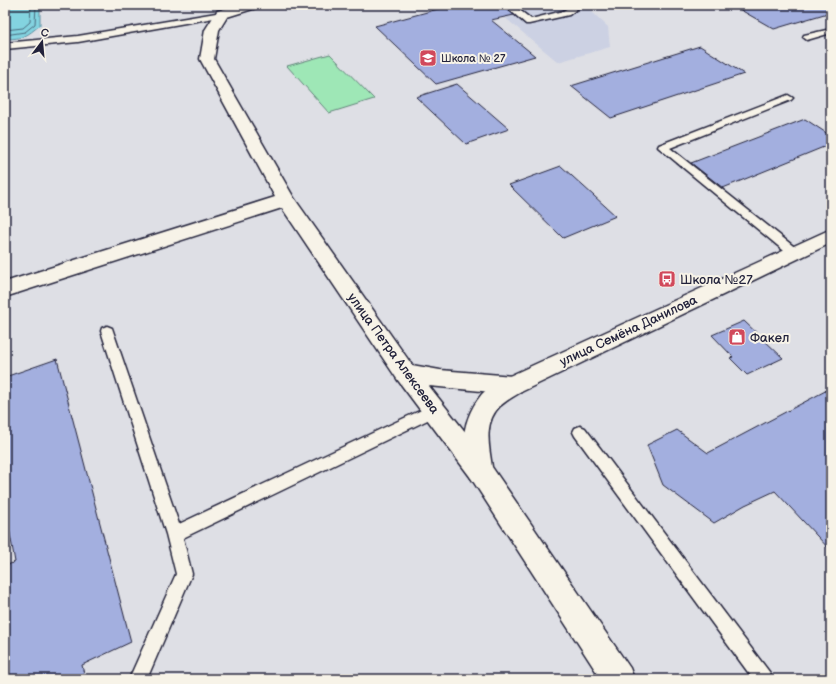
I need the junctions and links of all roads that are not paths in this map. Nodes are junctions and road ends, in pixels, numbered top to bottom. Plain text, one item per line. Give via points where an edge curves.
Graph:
1 (250, 5) edge
2 (508, 5) edge
3 (578, 5) edge
4 (222, 14) junction
5 (831, 31) edge
6 (807, 37) dead end
7 (5, 46) edge
8 (788, 98) dead end
9 (286, 200) junction
10 (831, 235) edge
11 (793, 252) junction
12 (5, 290) edge
13 (108, 331) dead end
14 (405, 373) junction
15 (513, 385) junction
16 (435, 410) junction
17 (580, 432) dead end
18 (480, 470) junction
19 (174, 534) junction
20 (138, 679) edge
21 (619, 679) edge
22 (764, 679) edge

1 - 4 street
2 - 3 lane via 529,22 566,13
4 - 7 lane via 78,40
4 - 9 street, улица Петра Алексеева via 212,30 207,59
5 - 6 lane
8 - 11 lane via 663,148
9 - 12 street
9 - 14 street, улица Петра Алексеева
10 - 11 street, улица Семёна Данилова
11 - 15 street, улица Семёна Данилова
13 - 19 lane
14 - 15 street via 440,379
14 - 16 street, улица Петра Алексеева
15 - 18 street, улица Семёна Данилова via 491,400 478,420 475,438
16 - 18 street, улица Петра Алексеева
16 - 19 lane
17 - 22 lane
18 - 21 street, улица Петра Алексеева
19 - 20 lane via 184,574

